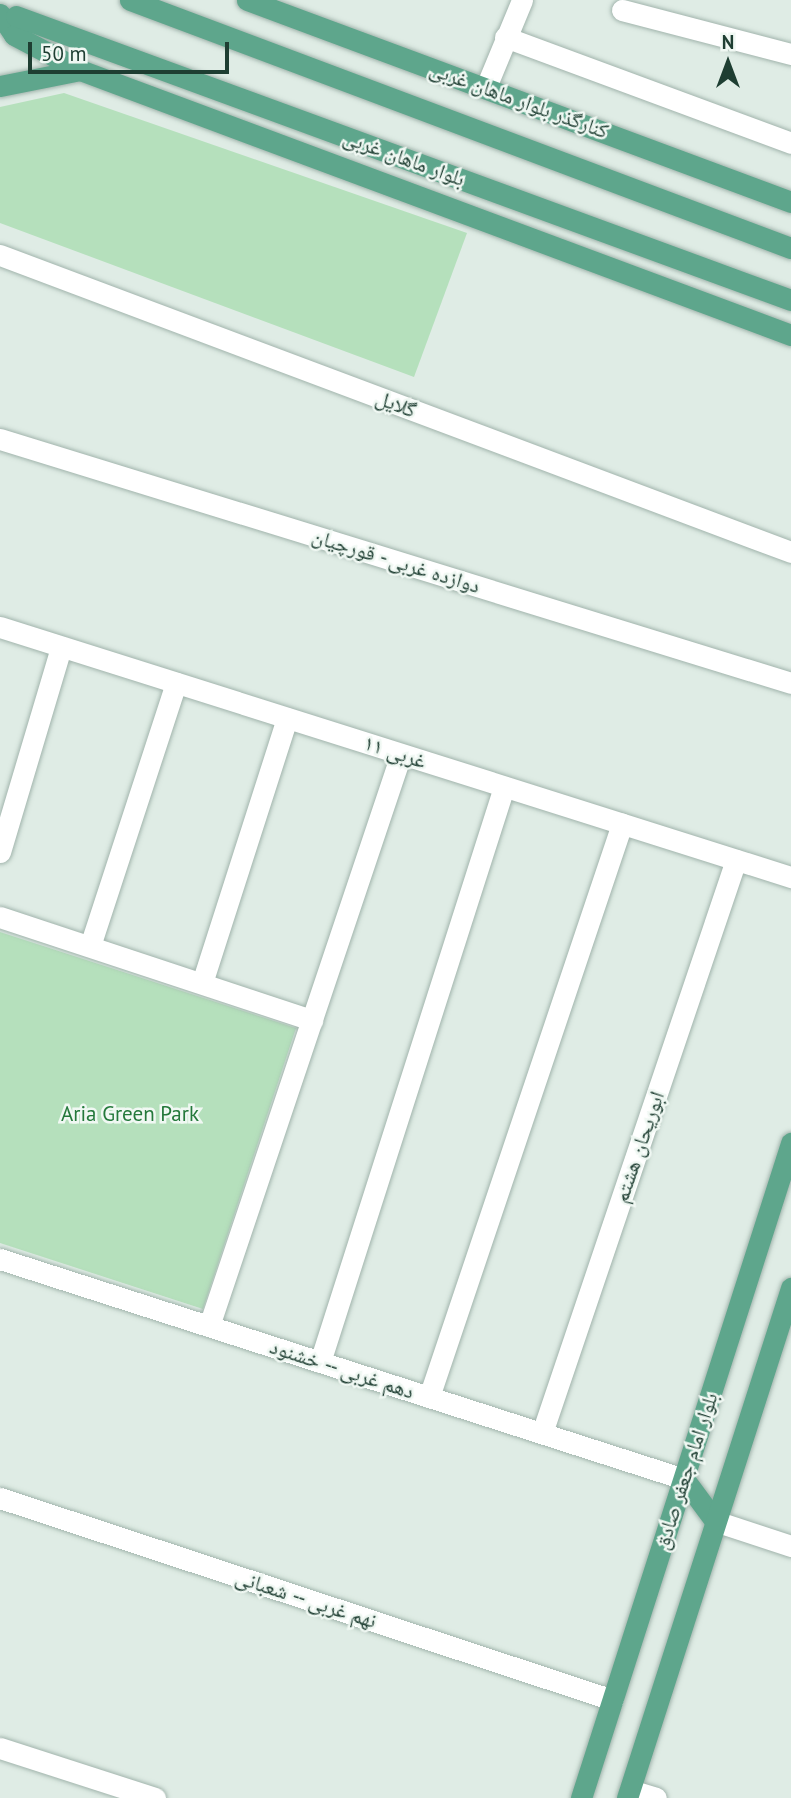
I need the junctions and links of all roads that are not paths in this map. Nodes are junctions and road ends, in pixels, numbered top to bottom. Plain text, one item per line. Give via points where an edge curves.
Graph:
1 (130, 0) edge
2 (247, 0) edge
3 (522, 0) edge
4 (622, 10) dead end
5 (8, 15) edge
6 (505, 37) junction
7 (791, 54) edge
8 (80, 70) junction
9 (0, 86) edge
10 (486, 87) junction
11 (791, 143) edge
12 (791, 202) edge
13 (791, 248) edge
14 (0, 255) edge
15 (791, 300) edge
16 (791, 335) edge
17 (0, 439) edge
18 (791, 552) edge
19 (0, 627) edge
20 (61, 647) junction
21 (176, 683) junction
22 (791, 683) edge
23 (287, 718) junction
24 (401, 754) junction
25 (504, 787) junction
26 (622, 824) junction
27 (0, 852) edge
28 (736, 860) junction
29 (791, 877) edge
30 (0, 917) edge
31 (90, 946) junction
32 (202, 983) junction
33 (312, 1020) junction
34 (791, 1143) edge
35 (0, 1259) edge
36 (790, 1292) edge
37 (209, 1326) junction
38 (320, 1362) junction
39 (429, 1397) junction
40 (542, 1433) junction
41 (684, 1479) junction
42 (0, 1498) edge
43 (715, 1521) junction
44 (791, 1546) edge
45 (613, 1700) junction
46 (0, 1748) edge
47 (118, 1792) edge
48 (629, 1794) edge
49 (155, 1798) edge
50 (581, 1798) edge
51 (656, 1798) edge

1 - 13 main road
2 - 10 main road, کنارگذر بلوار ماهان غربی
3 - 6 street
4 - 7 street
5 - 8 main road via 14,34
5 - 15 main road, بلوار ماهان غربی
6 - 10 street
6 - 11 street
8 - 9 main road
8 - 16 main road
10 - 12 main road, کنارگذر بلوار ماهان غربی
14 - 18 street, گلایل
17 - 22 street, دوازده غربی - قورچیان
19 - 20 street, ۱۱ غربی
20 - 21 street, ۱۱ غربی
20 - 27 street
21 - 23 street, ۱۱ غربی
21 - 31 street
23 - 24 street, ۱۱ غربی
23 - 32 street
24 - 25 street, ۱۱ غربی
24 - 33 street
25 - 26 street, ۱۱ غربی
25 - 38 street
26 - 28 street, ۱۱ غربی
26 - 39 street
28 - 29 street, ۱۱ غربی
28 - 40 street, ابوریحان هشتم
30 - 31 street
31 - 32 street
32 - 33 street
33 - 37 street
34 - 41 main road, بلوار امام جعفر صادق
35 - 37 street, دهم غربی -- خشنود
36 - 43 main road, بلوار امام جعفر صادق
37 - 38 street, دهم غربی -- خشنود
38 - 39 street, دهم غربی -- خشنود
39 - 40 street, دهم غربی -- خشنود
40 - 41 street, دهم غربی -- خشنود
41 - 43 main road
41 - 45 main road, بلوار امام جعفر صادق
42 - 45 street, نهم غربی -- شعبانی
43 - 44 street
43 - 48 main road, بلوار امام جعفر صادق
45 - 50 main road, بلوار امام جعفر صادق
46 - 47 street
47 - 49 street
48 - 51 street

